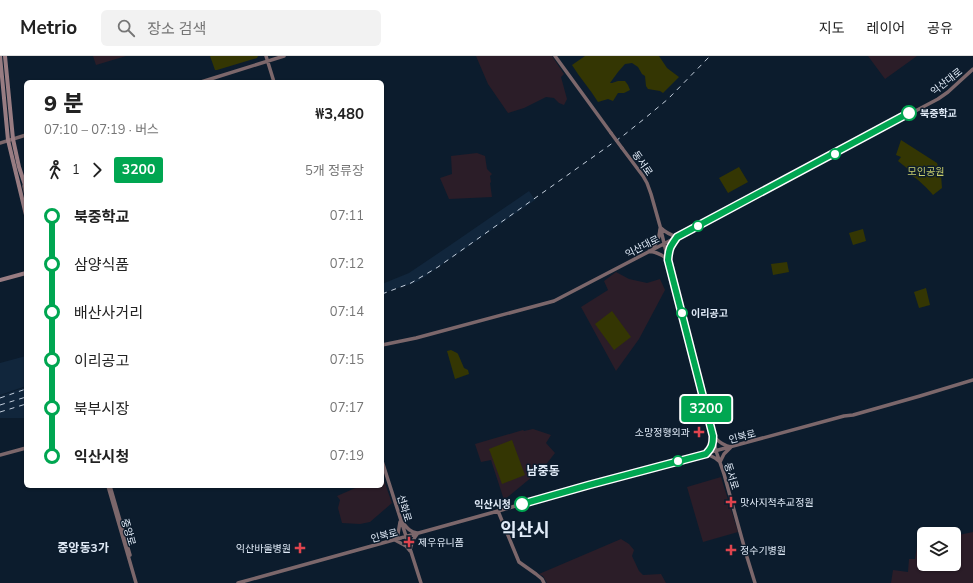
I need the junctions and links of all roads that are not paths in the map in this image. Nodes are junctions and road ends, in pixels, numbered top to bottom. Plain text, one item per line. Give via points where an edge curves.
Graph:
1 (0, 56) edge
2 (5, 56) edge
3 (266, 56) edge
4 (284, 56) edge
5 (555, 56) edge
6 (268, 61) junction
7 (973, 69) edge
8 (207, 80) edge
9 (273, 80) edge
10 (24, 136) edge
11 (10, 139) junction
12 (0, 143) edge
13 (17, 167) junction
14 (24, 183) edge
15 (24, 189) edge
16 (24, 199) edge
17 (24, 207) edge
18 (660, 226) junction
19 (677, 237) junction
20 (664, 244) junction
21 (649, 251) junction
22 (668, 260) junction
23 (24, 274) edge
24 (0, 280) edge
25 (384, 345) edge
26 (973, 380) edge
27 (713, 436) junction
28 (731, 447) junction
29 (24, 449) edge
30 (716, 451) junction
31 (706, 454) junction
32 (0, 455) edge
33 (720, 462) junction
34 (384, 467) edge
35 (110, 488) edge
36 (498, 511) junction
37 (401, 521) junction
38 (419, 533) junction
39 (406, 537) junction
40 (395, 540) junction
41 (410, 551) junction
42 (137, 583) edge
43 (238, 583) edge
44 (421, 583) edge
45 (544, 583) edge
46 (755, 583) edge

1 - 11 main road
2 - 11 main road
3 - 6 street
4 - 6 street
5 - 18 street, 동서로, bridge via 647,183
6 - 8 street
6 - 9 street
7 - 19 street, 익산대로 via 938,99
10 - 11 street
11 - 12 street
11 - 13 main road
13 - 14 main road
13 - 15 street
13 - 16 street
13 - 17 main road via 17,179
18 - 19 street via 664,232
18 - 20 street, 동서로
18 - 21 street via 657,243
19 - 20 street, 익산대로
19 - 22 street via 669,249
20 - 21 street, 익산대로
20 - 22 street, 동서로
21 - 22 street via 656,252
21 - 25 street, 익산대로 via 554,301
22 - 27 street, 동서로
23 - 24 main road
26 - 28 street, 인북로
27 - 28 street
27 - 30 street, 동서로
27 - 31 street via 712,446
28 - 30 street, 인북로
28 - 33 street
29 - 32 street
30 - 31 street, 인북로
30 - 33 street, 동서로
31 - 33 street
31 - 36 street, 인북로
33 - 46 street, 동서로
34 - 37 street, 선화로
35 - 42 street, 중앙로
36 - 38 street, 인북로
36 - 45 street via 519,562
37 - 38 street via 408,530
37 - 39 street, 선화로
37 - 40 street
38 - 39 street, 인북로
38 - 41 street via 413,539
39 - 40 street, 인북로
39 - 41 street, 선화로
40 - 41 street
40 - 43 street, 인북로
41 - 44 street, 선화로

